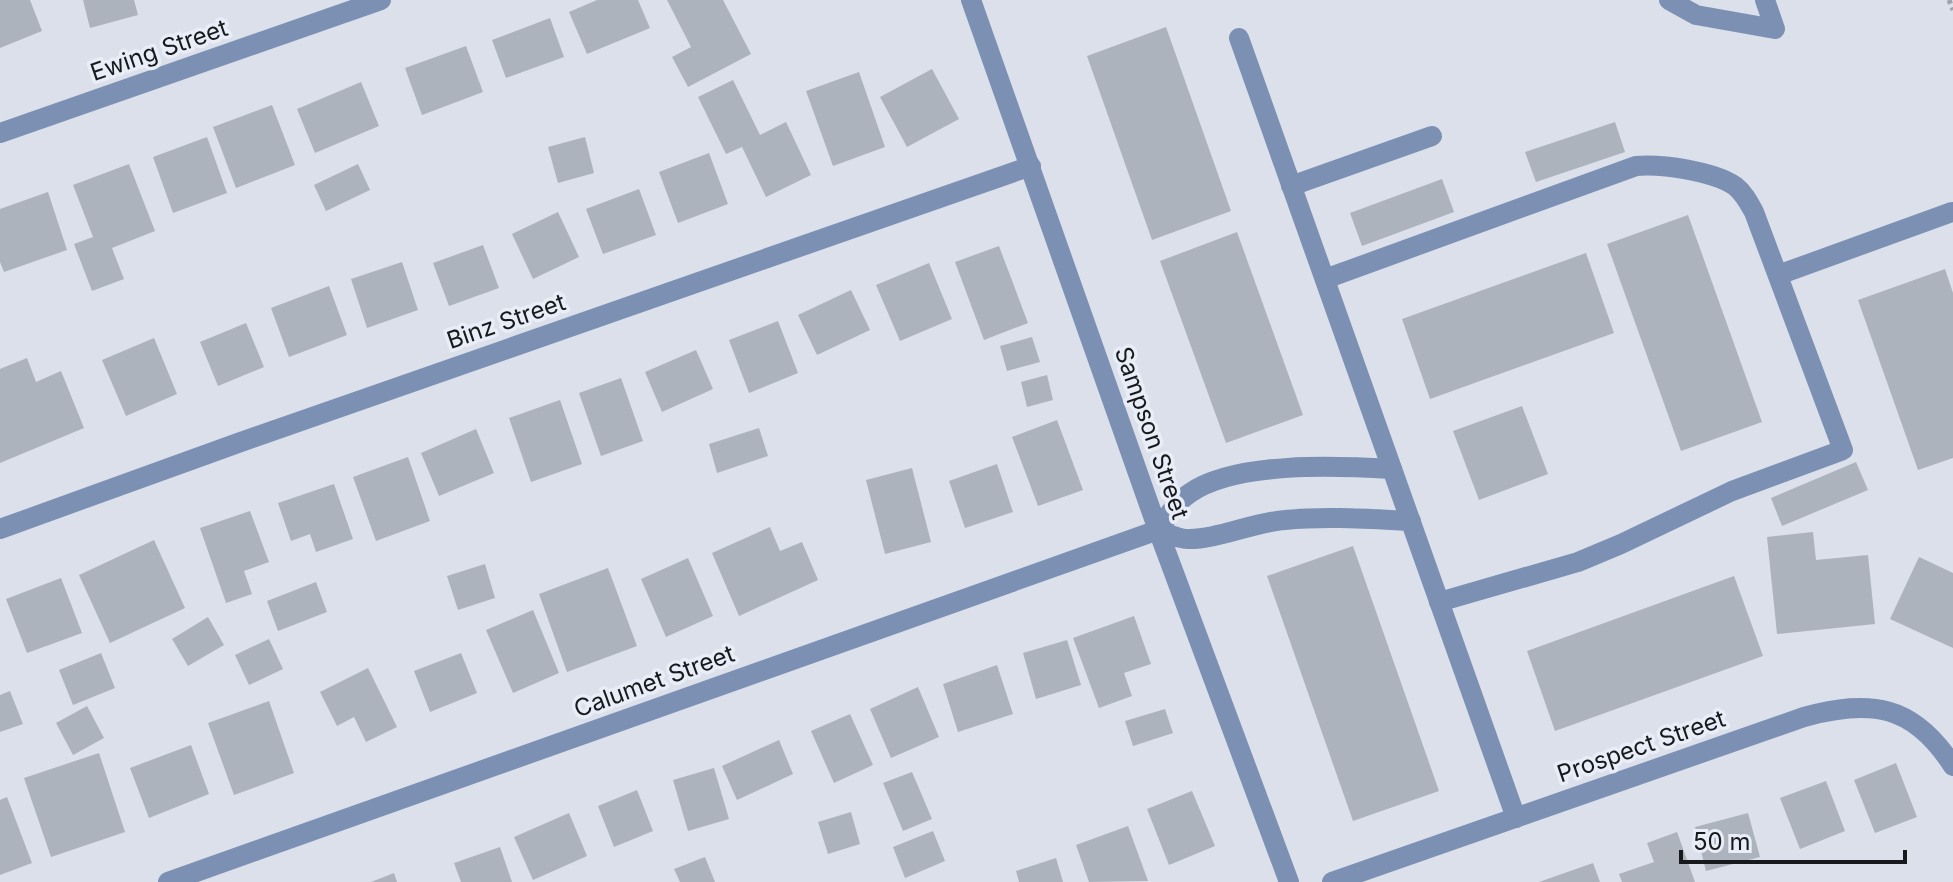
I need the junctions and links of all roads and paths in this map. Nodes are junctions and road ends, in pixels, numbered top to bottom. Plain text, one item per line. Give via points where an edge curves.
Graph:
1 (381, 0) edge
2 (971, 0) edge
3 (1669, 0) edge
4 (1765, 0) edge
5 (1949, 0) edge
6 (1953, 10) edge
7 (1239, 38) dead end
8 (0, 133) edge
9 (1432, 136) dead end
10 (1031, 166) junction
11 (1291, 186) junction
12 (1952, 212) edge
13 (1778, 275) junction
14 (1325, 279) junction
15 (1392, 469) junction
16 (1411, 521) junction
17 (0, 529) edge
18 (1158, 530) junction
19 (1439, 602) junction
20 (1953, 766) edge
21 (1516, 818) junction
22 (168, 882) edge
23 (1289, 882) edge
24 (1332, 882) edge

1 - 8 street, Ewing Street
2 - 10 street, Sampson Street
3 - 4 street via 1696,15 1775,29
5 - 6 path
7 - 11 street
9 - 11 street
10 - 17 street, Binz Street
10 - 18 street, Sampson Street
11 - 14 street
12 - 13 street
13 - 14 street via 1754,212 1736,187 1650,165
13 - 19 street via 1843,450 1732,491 1578,562
14 - 15 street
15 - 16 street
15 - 18 street via 1335,465 1220,480 1192,491
16 - 18 street via 1285,520 1185,540
16 - 19 street
18 - 22 street, Calumet Street
18 - 23 street, Sampson Street
19 - 21 street
20 - 21 street, Prospect Street via 1939,744 1893,712 1861,706 1835,709
21 - 24 street, Prospect Street

